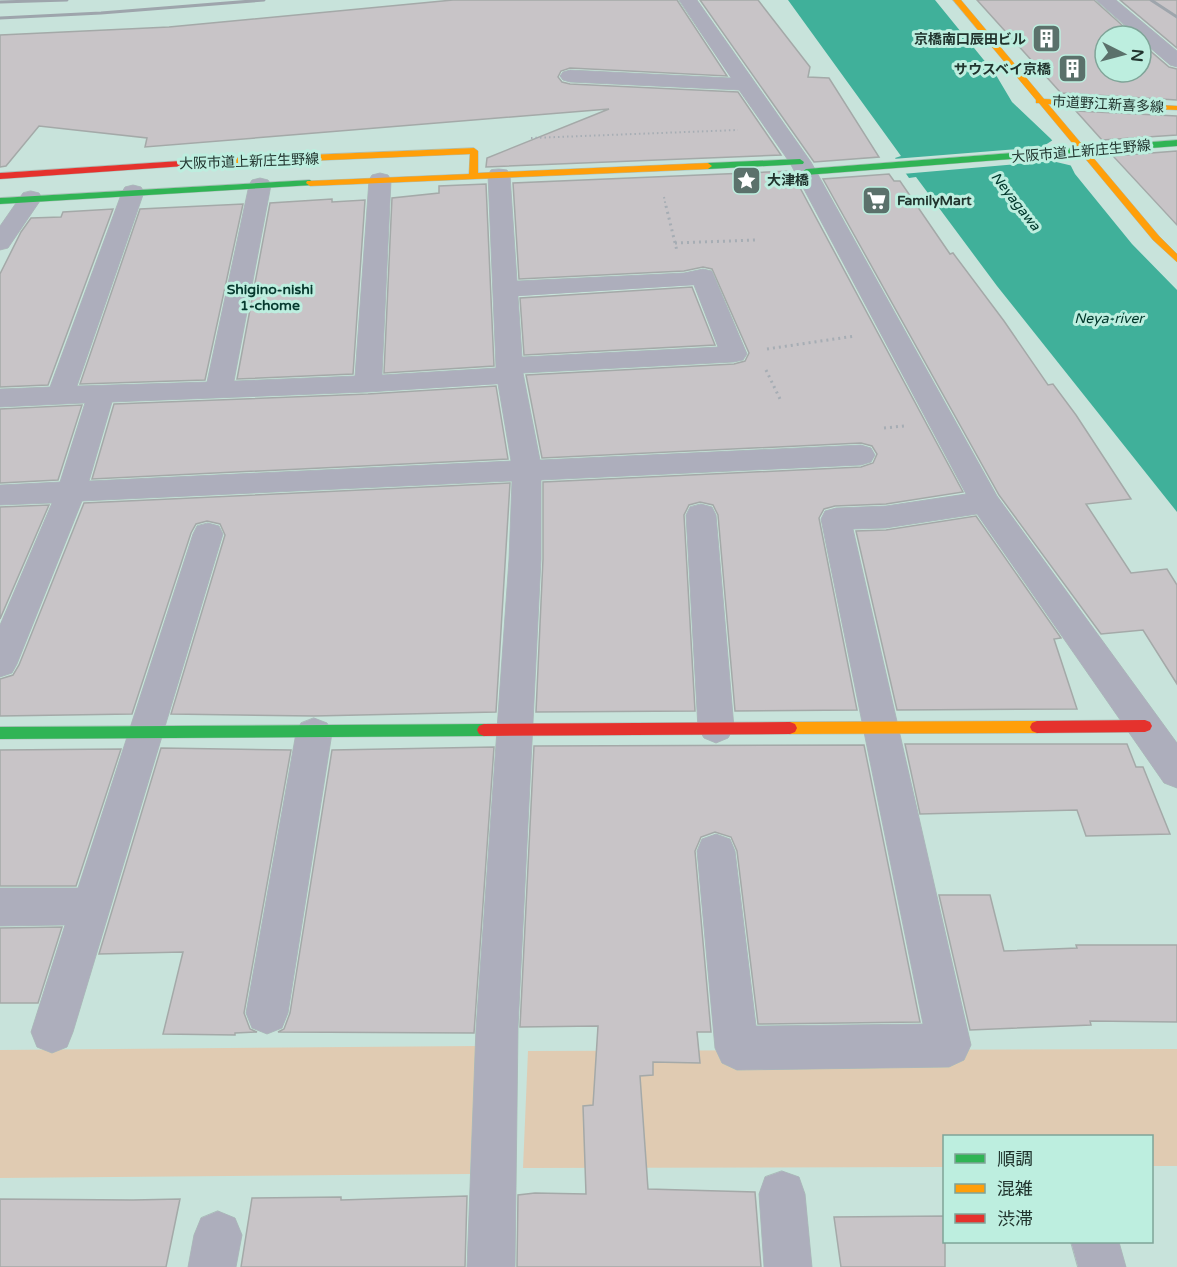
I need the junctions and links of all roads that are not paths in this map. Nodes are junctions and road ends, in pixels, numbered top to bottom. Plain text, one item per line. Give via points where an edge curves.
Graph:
1 (688, 0) edge
2 (957, 0) edge
3 (1105, 0) edge
4 (1177, 61) edge
5 (570, 76) dead end
6 (745, 84) junction
7 (1039, 101) junction
8 (1177, 108) edge
9 (1177, 143) edge
10 (1082, 150) junction
11 (803, 167) junction
12 (0, 176) edge
13 (486, 176) junction
14 (380, 180) junction
15 (260, 185) junction
16 (133, 192) junction
17 (31, 198) junction
18 (0, 201) edge
19 (0, 243) edge
20 (1177, 260) edge
21 (506, 289) junction
22 (510, 371) junction
23 (368, 384) junction
24 (219, 390) junction
25 (101, 395) junction
26 (60, 396) junction
27 (0, 398) edge
28 (861, 455) dead end
29 (527, 470) junction
30 (70, 493) junction
31 (0, 495) edge
32 (985, 502) junction
33 (701, 515) dead end
34 (208, 534) dead end
35 (0, 664) edge
36 (1145, 726) junction
37 (880, 728) junction
38 (515, 729) junction
39 (716, 729) junction
40 (147, 731) junction
41 (0, 733) edge
42 (314, 733) junction
43 (1177, 772) edge
44 (716, 851) dead end
45 (91, 906) junction
46 (0, 907) edge
47 (267, 1014) dead end
48 (52, 1032) dead end
49 (782, 1194) dead end
50 (1095, 1243) edge
51 (491, 1267) edge
52 (788, 1267) edge
53 (1102, 1267) edge

1 - 6 street
2 - 7 main road
3 - 4 street
5 - 6 street
6 - 11 street
7 - 8 main road, 市道野江新喜多線
7 - 10 main road
9 - 10 main road, 大阪市道上新庄生野線
10 - 11 main road, 大阪市道上新庄生野線 via 891,166
10 - 20 main road
11 - 13 main road, 大阪市道上新庄生野線
11 - 32 street
12 - 13 main road, 大阪市道上新庄生野線 via 168,164 474,152
13 - 14 main road, 大阪市道上新庄生野線
13 - 21 street
14 - 15 main road, 大阪市道上新庄生野線
14 - 23 street
15 - 16 main road, 大阪市道上新庄生野線
15 - 24 street
16 - 17 main road, 大阪市道上新庄生野線
16 - 26 street
17 - 18 main road, 大阪市道上新庄生野線
17 - 19 street
21 - 22 street
21 - 22 street via 703,276 746,352
22 - 23 street
22 - 29 street
23 - 24 street
24 - 25 street
25 - 26 street
25 - 30 street
26 - 27 street
28 - 29 street
29 - 30 street
29 - 38 street
30 - 31 street
30 - 35 street
32 - 36 street
32 - 37 street via 886,517 836,519
33 - 39 street
34 - 40 street
36 - 37 main road
36 - 43 street
37 - 39 main road
37 - 44 street via 949,1044 737,1048
38 - 39 main road
38 - 42 main road
38 - 51 street via 497,1028
40 - 41 main road
40 - 42 main road
40 - 45 street
42 - 47 street
45 - 46 street
45 - 48 street
49 - 52 street
50 - 53 street

